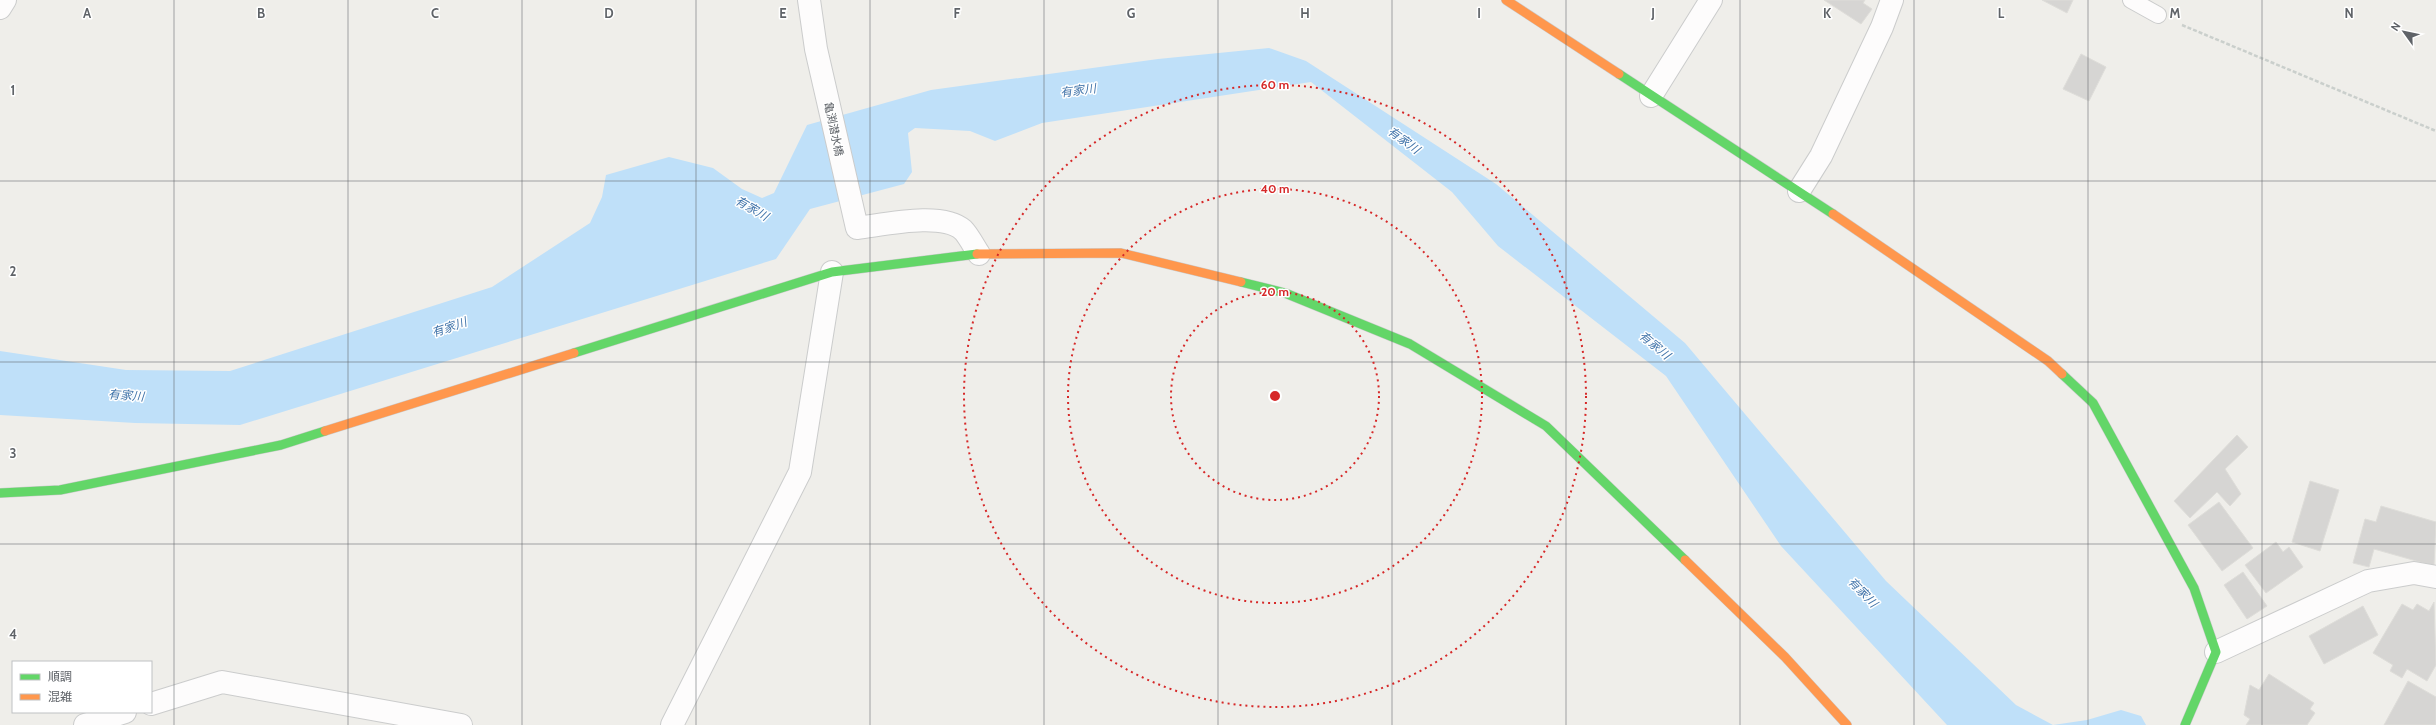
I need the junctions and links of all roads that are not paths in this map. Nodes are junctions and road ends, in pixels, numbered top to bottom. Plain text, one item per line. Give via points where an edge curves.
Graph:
1 (5, 0) edge
2 (810, 0) edge
3 (1506, 0) edge
4 (1711, 0) edge
5 (1892, 0) edge
6 (2131, 0) edge
7 (0, 8) edge
8 (2158, 15) road end
9 (1651, 96) junction
10 (1799, 191) junction
11 (979, 254) junction
12 (832, 272) junction
13 (0, 493) edge
14 (2436, 577) edge
15 (2216, 652) junction
16 (152, 704) edge
17 (122, 713) edge
18 (85, 725) edge
19 (461, 725) edge
20 (672, 725) edge
21 (1847, 725) edge
22 (2185, 725) edge

1 - 7 street
2 - 11 street, 亀渕潜水橋 via 816,49 856,228 925,220 949,222 963,230
3 - 9 street
4 - 9 street
5 - 10 street via 1882,27 1821,156
6 - 8 lane
9 - 10 street
10 - 15 street via 2048,361 2093,403 2194,588
11 - 12 street
11 - 21 street via 1121,253 1285,293 1410,344 1546,426 1785,657
12 - 13 street via 281,445 60,490
12 - 20 street via 800,472
14 - 15 street via 2414,573 2368,581
15 - 22 street via 2196,705
16 - 19 street via 222,682
17 - 18 street

